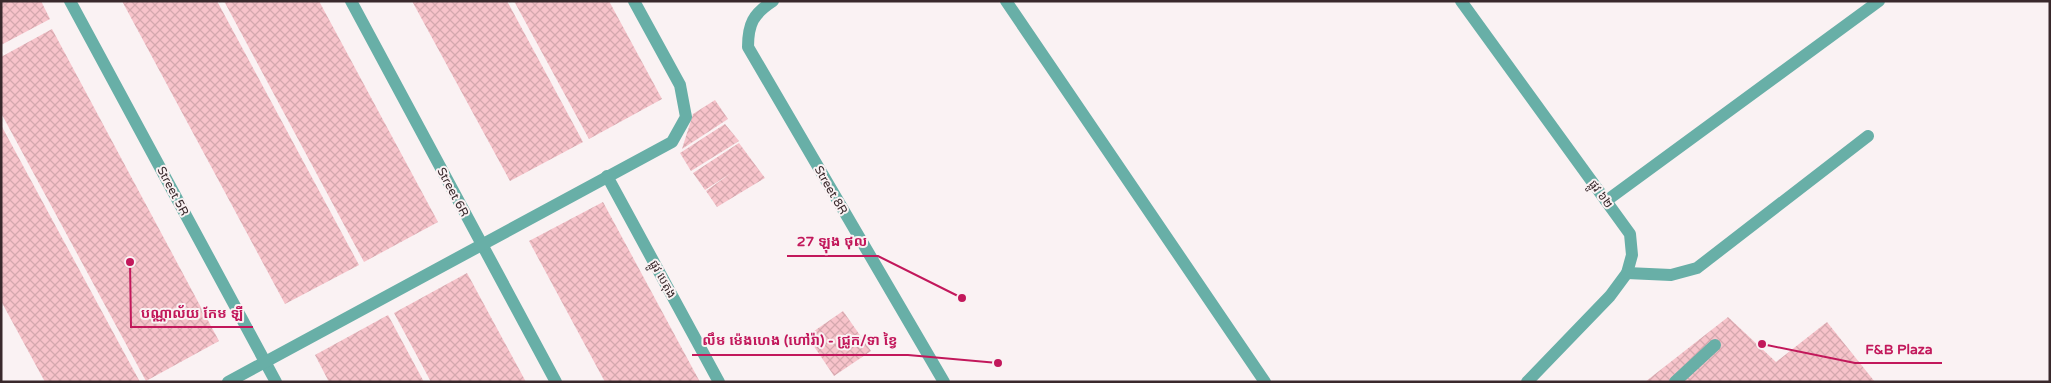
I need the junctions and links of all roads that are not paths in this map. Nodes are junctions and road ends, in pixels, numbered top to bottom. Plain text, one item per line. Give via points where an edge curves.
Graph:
1 (70, 1) edge
2 (351, 1) edge
3 (634, 1) edge
4 (774, 1) edge
5 (1006, 1) edge
6 (1460, 1) edge
7 (1879, 1) edge
8 (1868, 136) dead end
9 (608, 176) junction
10 (1606, 201) junction
11 (481, 243) junction
12 (1627, 273) junction
13 (1715, 345) dead end
14 (265, 362) junction
15 (228, 382) edge
16 (276, 382) edge
17 (556, 382) edge
18 (720, 382) edge
19 (944, 382) edge
20 (1265, 382) edge
21 (1527, 382) edge
22 (1675, 382) edge

1 - 14 street, Street 5R
2 - 11 street, Street 6R
3 - 9 street via 680,85 686,117 672,142
4 - 19 street, Street 8R via 748,28 748,47
5 - 20 street
6 - 10 street, ផ្លូវ ៦២
7 - 10 street
8 - 12 street via 1697,268 1672,275
9 - 11 street
9 - 18 street, ផ្លូវ បេតុង
10 - 12 street, ផ្លូវ ៦២ via 1630,234 1632,255
11 - 14 street
11 - 17 street, Street 6R
12 - 21 street, ផ្លូវ ៦២ via 1610,296
13 - 22 street
14 - 15 street
14 - 16 street, Street 5R

